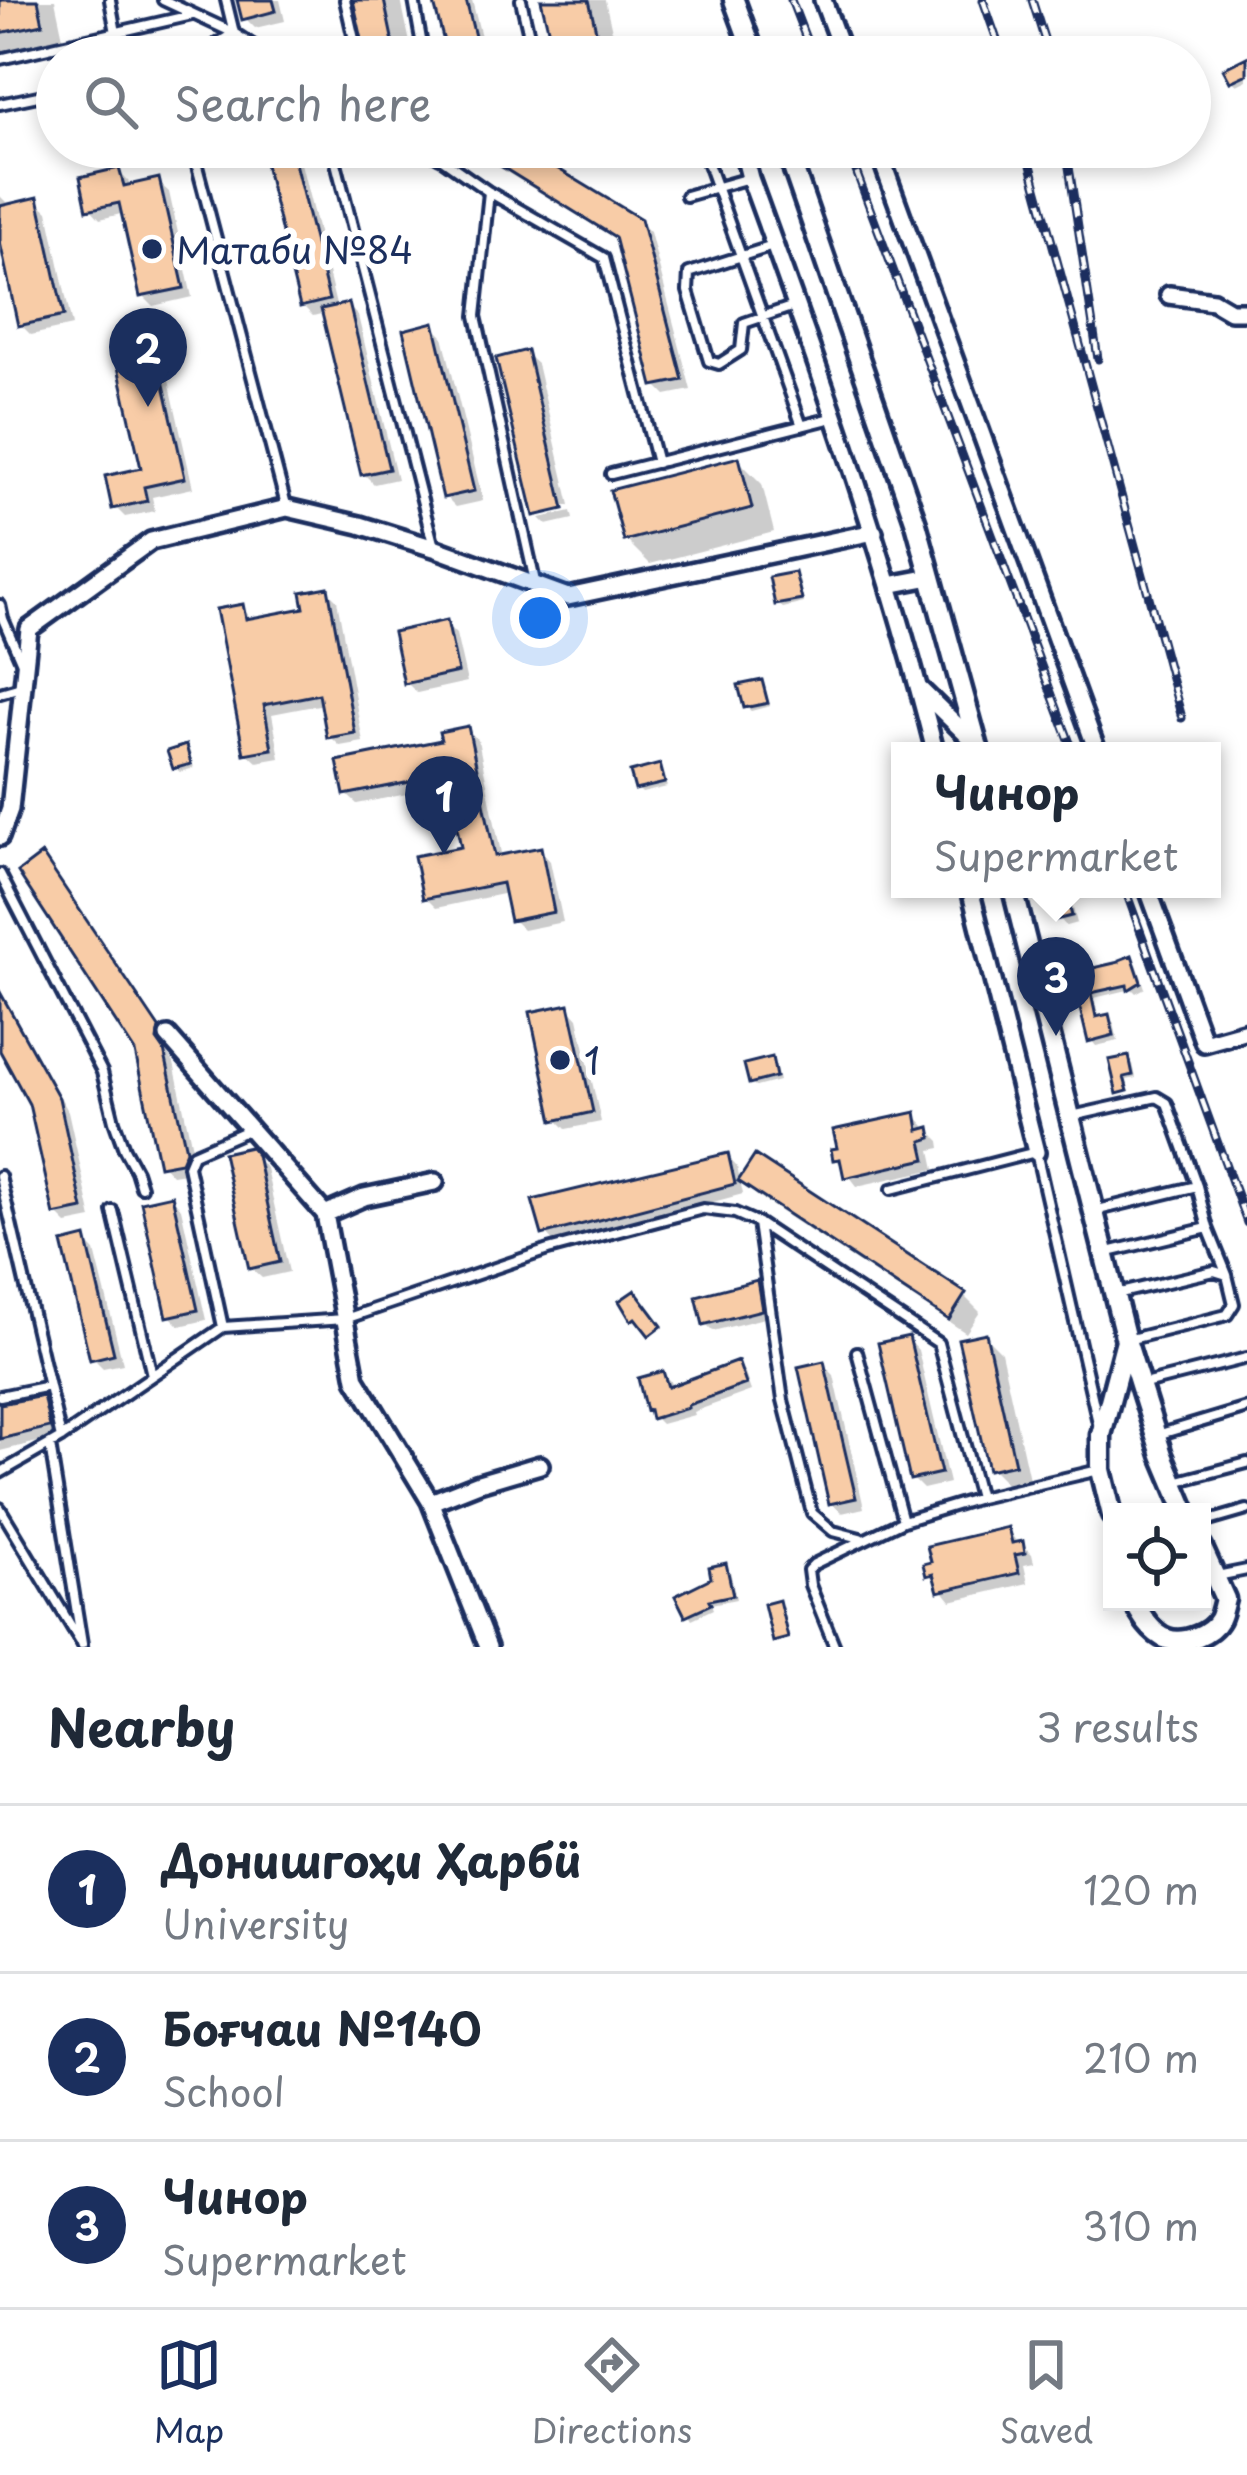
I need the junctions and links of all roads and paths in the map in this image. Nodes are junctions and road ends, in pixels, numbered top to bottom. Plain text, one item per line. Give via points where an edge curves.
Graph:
1 (110, 0) edge
2 (163, 0) edge
3 (226, 0) edge
4 (345, 0) edge
5 (414, 0) edge
6 (521, 0) edge
7 (734, 0) edge
8 (823, 0) edge
9 (192, 15) junction
10 (116, 33) junction
11 (234, 33) junction
12 (103, 36) edge
13 (229, 36) edge
14 (239, 36) edge
15 (353, 36) edge
16 (420, 36) edge
17 (529, 36) edge
18 (746, 36) edge
19 (836, 36) edge
20 (36, 51) edge
21 (0, 59) edge
22 (36, 96) edge
23 (0, 104) edge
24 (197, 168) edge
25 (337, 168) edge
26 (455, 168) edge
27 (710, 168) edge
28 (747, 168) edge
29 (793, 168) edge
30 (885, 168) edge
31 (750, 178) junction
32 (717, 187) junction
33 (489, 192) junction
34 (686, 196) dead end
35 (775, 245) junction
36 (743, 257) junction
37 (1169, 295) dead end
38 (796, 305) junction
39 (1247, 311) edge
40 (761, 317) junction
41 (836, 417) junction
42 (802, 426) junction
43 (657, 463) junction
44 (611, 474) dead end
45 (286, 508) junction
46 (874, 532) junction
47 (434, 548) junction
48 (931, 577) junction
49 (889, 585) junction
50 (537, 587) junction
51 (0, 604) edge
52 (24, 678) junction
53 (919, 688) junction
54 (0, 693) edge
55 (933, 742) edge
56 (972, 742) edge
57 (976, 742) edge
58 (1094, 742) edge
59 (5, 810) edge
60 (0, 837) edge
61 (0, 874) edge
62 (972, 898) edge
63 (1015, 898) edge
64 (1151, 898) edge
65 (1247, 1031) edge
66 (168, 1036) dead end
67 (1070, 1117) junction
68 (250, 1129) junction
69 (1036, 1152) junction
70 (0, 1176) edge
71 (435, 1182) dead end
72 (1197, 1186) junction
73 (141, 1187) dead end
74 (892, 1189) dead end
75 (112, 1211) dead end
76 (1094, 1211) junction
77 (325, 1214) junction
78 (758, 1223) junction
79 (1208, 1228) junction
80 (1104, 1253) junction
81 (1227, 1275) junction
82 (1114, 1294) junction
83 (345, 1319) junction
84 (223, 1327) junction
85 (1126, 1340) junction
86 (857, 1352) dead end
87 (1247, 1358) edge
88 (152, 1375) junction
89 (1140, 1385) junction
90 (49, 1386) junction
91 (0, 1396) edge
92 (1247, 1408) edge
93 (1101, 1435) junction
94 (1156, 1435) junction
95 (61, 1438) junction
96 (50, 1444) junction
97 (1247, 1463) edge
98 (540, 1466) dead end
99 (1101, 1470) junction
100 (0, 1474) edge
101 (1174, 1483) junction
102 (980, 1498) junction
103 (431, 1502) junction
104 (1109, 1503) edge
105 (1182, 1503) edge
106 (0, 1508) edge
107 (1247, 1510) edge
108 (903, 1520) junction
109 (1211, 1520) edge
110 (861, 1538) junction
111 (1211, 1566) edge
112 (1247, 1570) edge
113 (1216, 1576) junction
114 (1139, 1611) edge
115 (1206, 1642) edge
116 (83, 1646) edge
117 (488, 1647) edge
118 (835, 1647) edge

1 - 10 lane
2 - 9 lane
3 - 11 lane
4 - 15 lane
5 - 16 lane
6 - 17 lane
7 - 18 street
8 - 19 street
9 - 10 lane
9 - 11 lane
10 - 12 lane
11 - 13 lane
11 - 14 lane
20 - 21 lane
22 - 23 lane
24 - 45 lane
25 - 47 lane
26 - 33 lane
27 - 32 lane
28 - 31 street
29 - 48 street
30 - 58 street
31 - 32 lane
31 - 35 street
32 - 34 lane
32 - 36 lane
33 - 43 lane via 604,258
33 - 50 lane via 476,316
35 - 36 lane
35 - 38 street
36 - 40 lane
36 - 40 lane via 689,272 710,361 741,350 744,323
37 - 39 street
38 - 40 lane
38 - 41 street
40 - 42 lane
41 - 42 lane
41 - 46 street
42 - 43 lane
43 - 44 lane
45 - 47 street
45 - 52 street via 151,541 29,629
46 - 49 street
46 - 50 street via 568,597
47 - 50 street
48 - 49 street
48 - 57 street
49 - 53 street
51 - 52 lane
52 - 54 lane
52 - 59 street
53 - 55 street
53 - 56 street
59 - 60 street
61 - 73 lane via 102,1072
62 - 69 street
63 - 67 street
64 - 65 street via 1204,1043
66 - 68 street
67 - 72 lane via 1156,1097 1167,1103
67 - 76 street
68 - 77 street
68 - 84 lane via 193,1154 188,1166
69 - 74 lane
69 - 93 lane
70 - 90 lane
71 - 77 street
72 - 76 lane
72 - 79 lane
75 - 88 lane
76 - 80 street
77 - 83 street
78 - 83 lane via 703,1209 548,1250
78 - 102 lane via 938,1343
78 - 110 lane via 783,1400 812,1513 833,1532
79 - 80 lane
79 - 81 lane
80 - 82 street
81 - 82 lane via 1214,1271
81 - 85 lane via 1234,1304 1227,1315
82 - 85 street
83 - 84 lane
83 - 103 street via 356,1379
84 - 88 lane
85 - 89 street
85 - 93 street
86 - 108 lane
87 - 89 lane
88 - 95 lane
89 - 94 street
90 - 91 lane
90 - 95 lane
92 - 94 lane
93 - 99 street
94 - 101 street
95 - 96 lane
96 - 100 lane
96 - 116 lane
97 - 101 lane
98 - 103 street
99 - 102 lane
99 - 104 street
101 - 105 street
102 - 108 lane
103 - 117 street
106 - 116 lane
107 - 109 lane
108 - 110 lane
110 - 118 lane via 808,1570
111 - 113 street
112 - 113 lane
113 - 115 street via 1225,1599
114 - 115 street via 1166,1639

